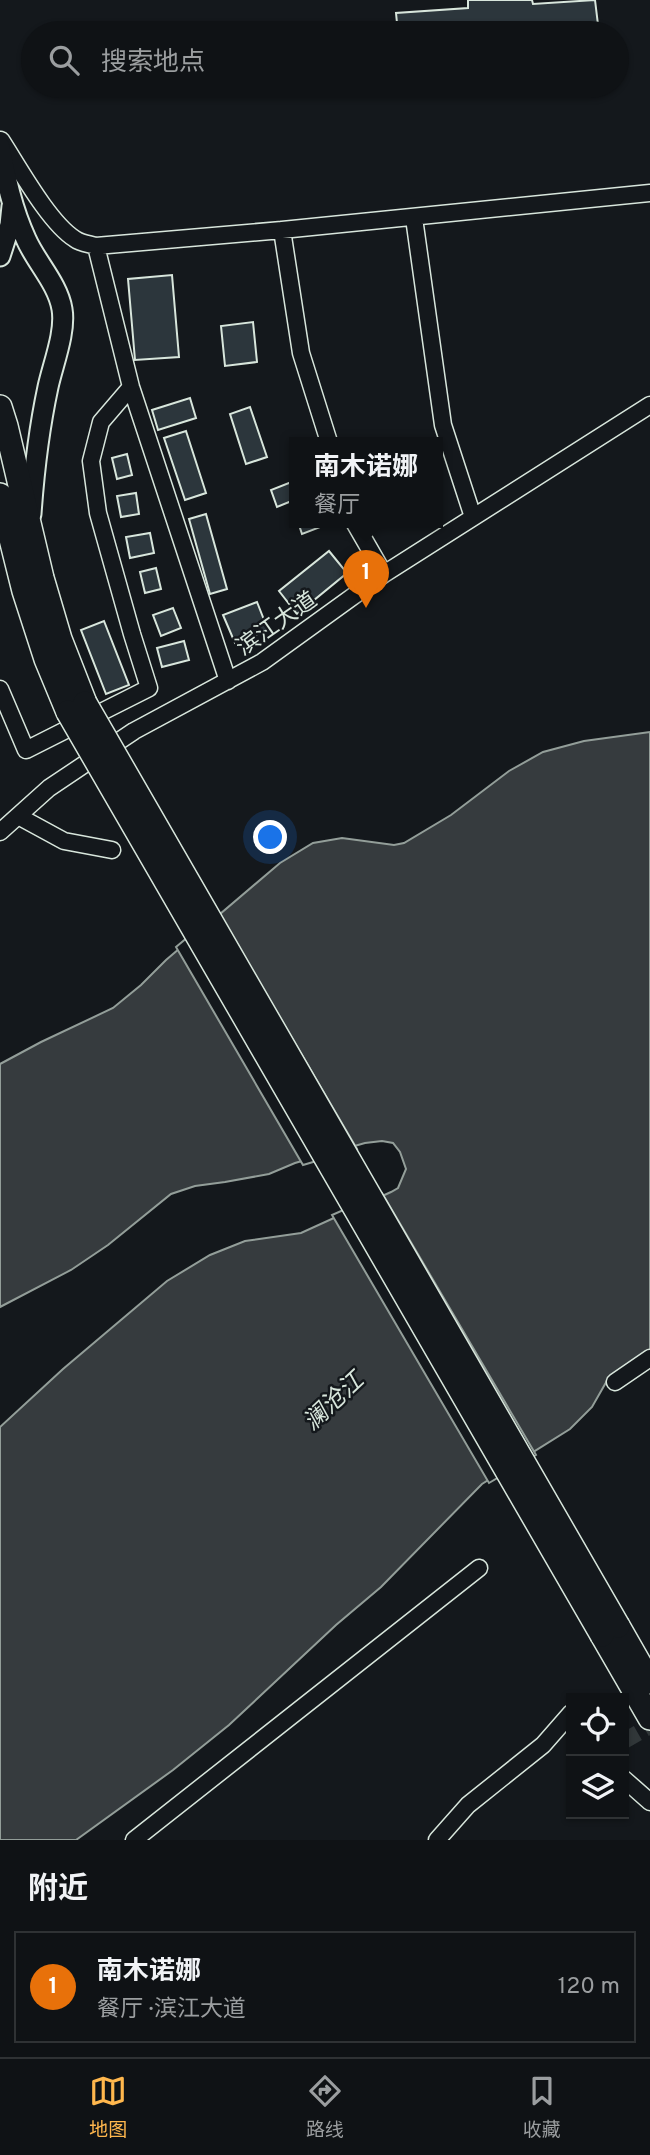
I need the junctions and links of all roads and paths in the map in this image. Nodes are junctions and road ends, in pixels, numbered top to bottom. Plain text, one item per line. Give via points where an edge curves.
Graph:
1 (0, 138) edge
2 (0, 147) edge
3 (650, 193) edge
4 (12, 206) junction
5 (414, 218) junction
6 (282, 230) junction
7 (96, 246) junction
8 (0, 256) edge
9 (131, 387) junction
10 (650, 405) edge
11 (0, 407) edge
12 (327, 437) edge
13 (0, 495) edge
14 (473, 517) junction
15 (357, 528) edge
16 (30, 529) junction
17 (384, 574) junction
18 (228, 681) junction
19 (0, 689) edge
20 (77, 707) junction
21 (19, 816) junction
22 (0, 832) edge
23 (112, 850) dead end
24 (650, 1358) edge
25 (615, 1382) dead end
26 (479, 1568) dead end
27 (610, 1631) junction
28 (650, 1682) edge
29 (650, 1718) edge
30 (566, 1719) edge
31 (629, 1783) edge
32 (650, 1802) edge
33 (134, 1840) edge
34 (436, 1840) edge

1 - 7 street via 55,220 75,240
2 - 4 main road
3 - 5 street
4 - 8 main road
4 - 16 main road via 63,313 39,437
5 - 6 street
5 - 14 street via 443,425
6 - 7 street
6 - 12 street via 301,353
7 - 9 street
9 - 18 street
9 - 19 street via 101,422 91,461 98,513 149,688 26,750
10 - 14 street, 滨江大道
11 - 16 highway
13 - 20 highway via 46,659
14 - 17 street, 滨江大道
15 - 17 street
16 - 20 highway
17 - 18 street, 滨江大道 via 262,662
18 - 21 street, 滨江大道 via 134,731 49,788
20 - 27 highway, bridge
21 - 22 street, 滨江大道
21 - 23 street via 64,841
24 - 25 street
26 - 33 street
27 - 28 highway
27 - 29 highway
30 - 34 street via 543,1745 468,1805
31 - 32 street

